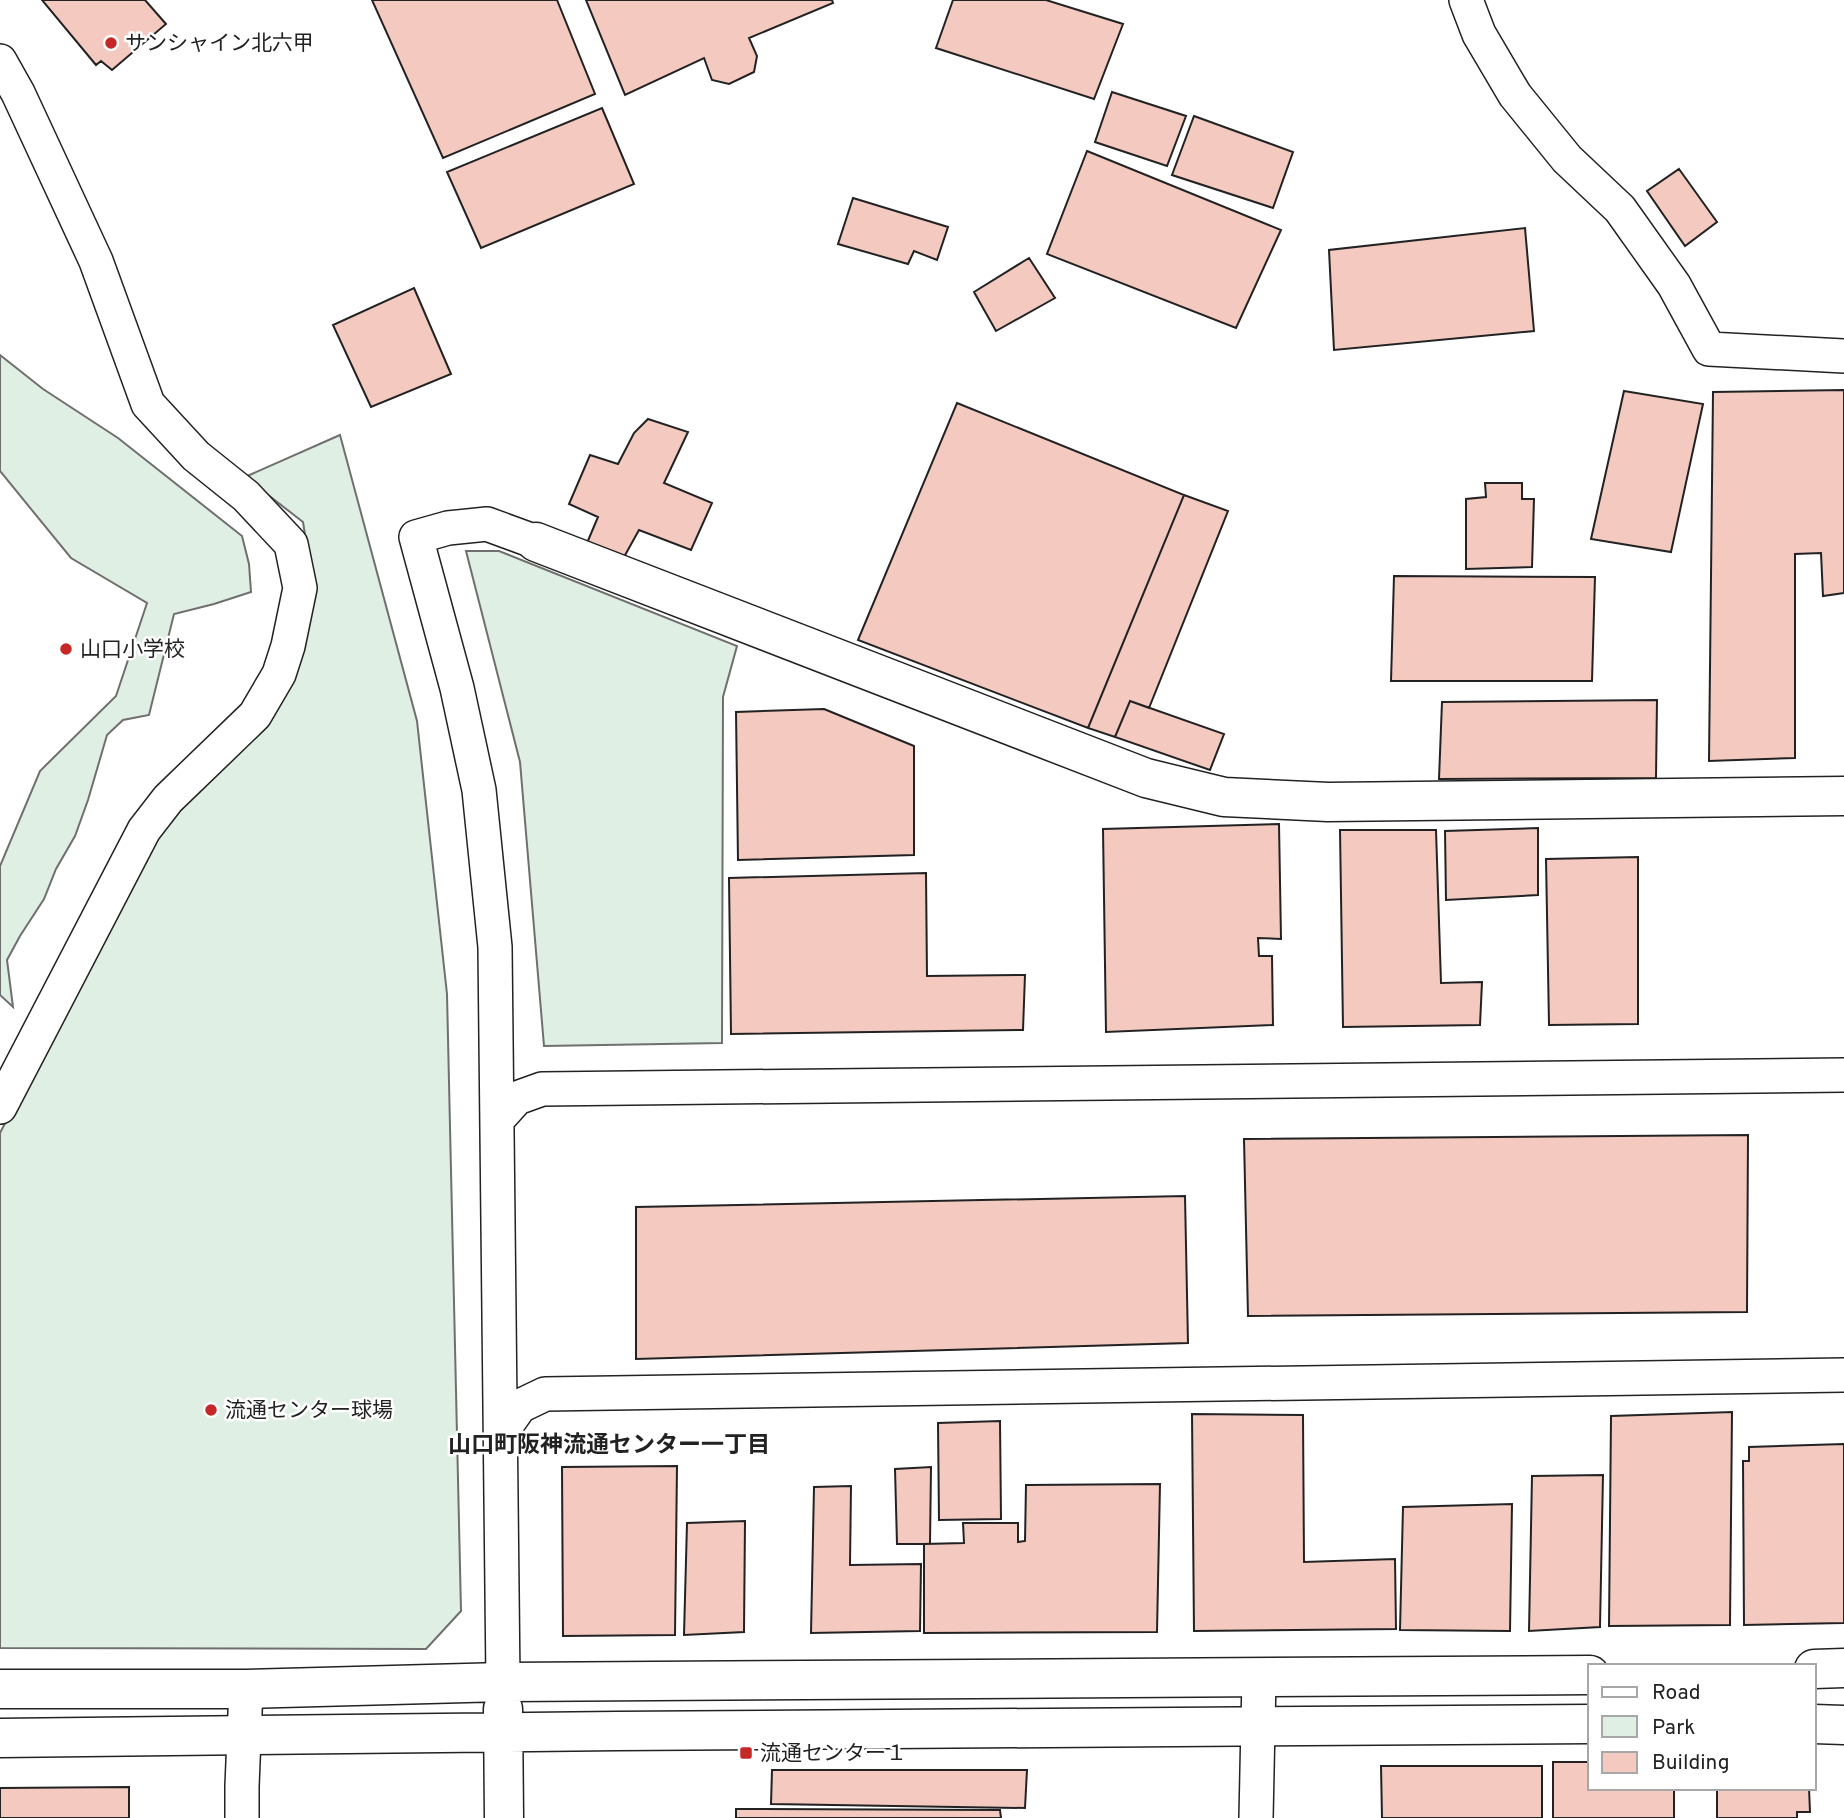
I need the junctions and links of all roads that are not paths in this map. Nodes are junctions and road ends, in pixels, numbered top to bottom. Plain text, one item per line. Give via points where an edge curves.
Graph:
1 (1466, 0) edge
2 (0, 61) edge
3 (1844, 356) edge
4 (536, 542) joint
5 (1844, 796) edge
6 (1844, 1075) edge
7 (0, 1107) edge
8 (498, 1118) junction
9 (1844, 1375) edge
10 (501, 1433) junction
11 (1844, 1668) edge
12 (1816, 1669) edge
13 (1588, 1675) edge
14 (1259, 1678) junction
15 (503, 1682) junction
16 (0, 1689) edge
17 (246, 1689) junction
18 (1588, 1724) edge
19 (1816, 1724) edge
20 (1844, 1725) edge
21 (1258, 1726) junction
22 (503, 1732) junction
23 (244, 1736) junction
24 (0, 1738) edge
25 (242, 1818) edge
26 (504, 1818) edge
27 (1256, 1818) edge

1 - 3 street via 1479,34 1514,95 1567,159 1620,209 1674,285 1709,349
2 - 7 street via 96,261 148,404 196,456 246,496 292,544 300,588 279,674 255,715 168,799 144,830
4 - 5 street via 1146,778 1224,797 1328,802
4 - 8 street via 487,524 416,537 479,790 495,947
6 - 8 street via 542,1089 517,1098
8 - 10 street
9 - 10 street via 545,1394 520,1406
10 - 15 street
11 - 12 street
13 - 14 street
14 - 15 street
14 - 21 street
15 - 17 street
15 - 22 street
16 - 17 street
17 - 23 street
18 - 21 street
19 - 20 street
21 - 22 street
21 - 27 street
22 - 23 street
22 - 26 street
23 - 24 street
23 - 25 street

